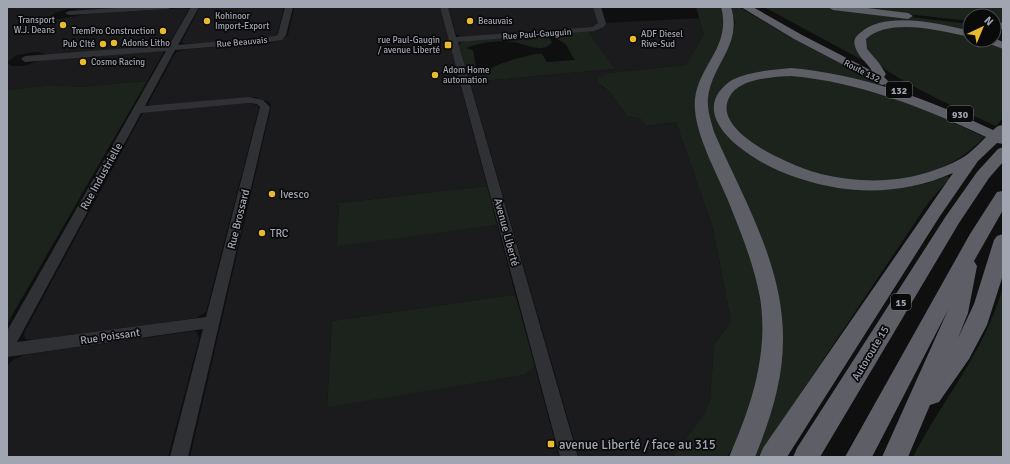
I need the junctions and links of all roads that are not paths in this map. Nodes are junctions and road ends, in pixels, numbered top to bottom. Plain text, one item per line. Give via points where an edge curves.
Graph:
1 (168, 7) edge
2 (195, 7) edge
3 (289, 7) edge
4 (444, 7) edge
5 (597, 7) edge
6 (726, 7) edge
7 (746, 7) edge
8 (757, 7) edge
9 (833, 7) edge
10 (69, 14) dead end
11 (962, 22) edge
12 (962, 32) edge
13 (453, 40) junction
14 (172, 48) junction
15 (25, 59) dead end
16 (880, 74) junction
17 (137, 110) junction
18 (959, 119) junction
19 (986, 129) junction
20 (1003, 129) edge
21 (1003, 134) edge
22 (1003, 140) edge
23 (1003, 152) edge
24 (972, 158) junction
25 (1003, 196) edge
26 (1003, 240) edge
27 (970, 251) junction
28 (212, 322) junction
29 (7, 345) edge
30 (7, 350) edge
31 (910, 425) junction
32 (179, 457) edge
33 (569, 457) edge
34 (742, 457) edge
35 (772, 457) edge
36 (806, 457) edge
37 (858, 457) edge
38 (894, 457) edge

1 - 10 street
2 - 14 street, Rue Industrielle
3 - 14 street, Rue Beauvais via 282,35 276,39
4 - 13 street, Avenue Liberté
5 - 13 street, Rue Paul-Gauguin via 602,23 594,29
6 - 34 highway via 731,20 730,32 705,83 701,98 702,112 709,136 759,257 772,318 769,377 761,410
7 - 18 highway, Route 132 / 132 via 859,70
8 - 16 highway, Route 132 / 132
9 - 11 highway
12 - 16 highway via 913,25 891,25 872,29 862,35 860,44 862,51
13 - 33 street, Avenue Liberté
14 - 15 street, Rue Beauvais
14 - 17 street, Rue Industrielle
16 - 19 highway, 930
17 - 28 street, Rue Brossard via 249,100 264,105
17 - 29 street, Rue Industrielle
18 - 19 highway, Route 132 / 132
18 - 24 highway via 866,85 798,72 762,74 739,82 725,92 720,106 723,119 730,130 750,148 787,168 830,180 869,185 909,182 940,174
19 - 21 highway, 930
19 - 22 highway, Route 132 / 132
20 - 24 highway
23 - 36 highway, Autoroute 15 / 15 via 952,220
24 - 35 highway via 912,244
25 - 27 highway
26 - 31 highway via 986,299 963,350
27 - 31 highway via 959,309
27 - 37 highway
28 - 30 street, Rue Poissant
28 - 32 street, Rue Brossard
31 - 38 highway

